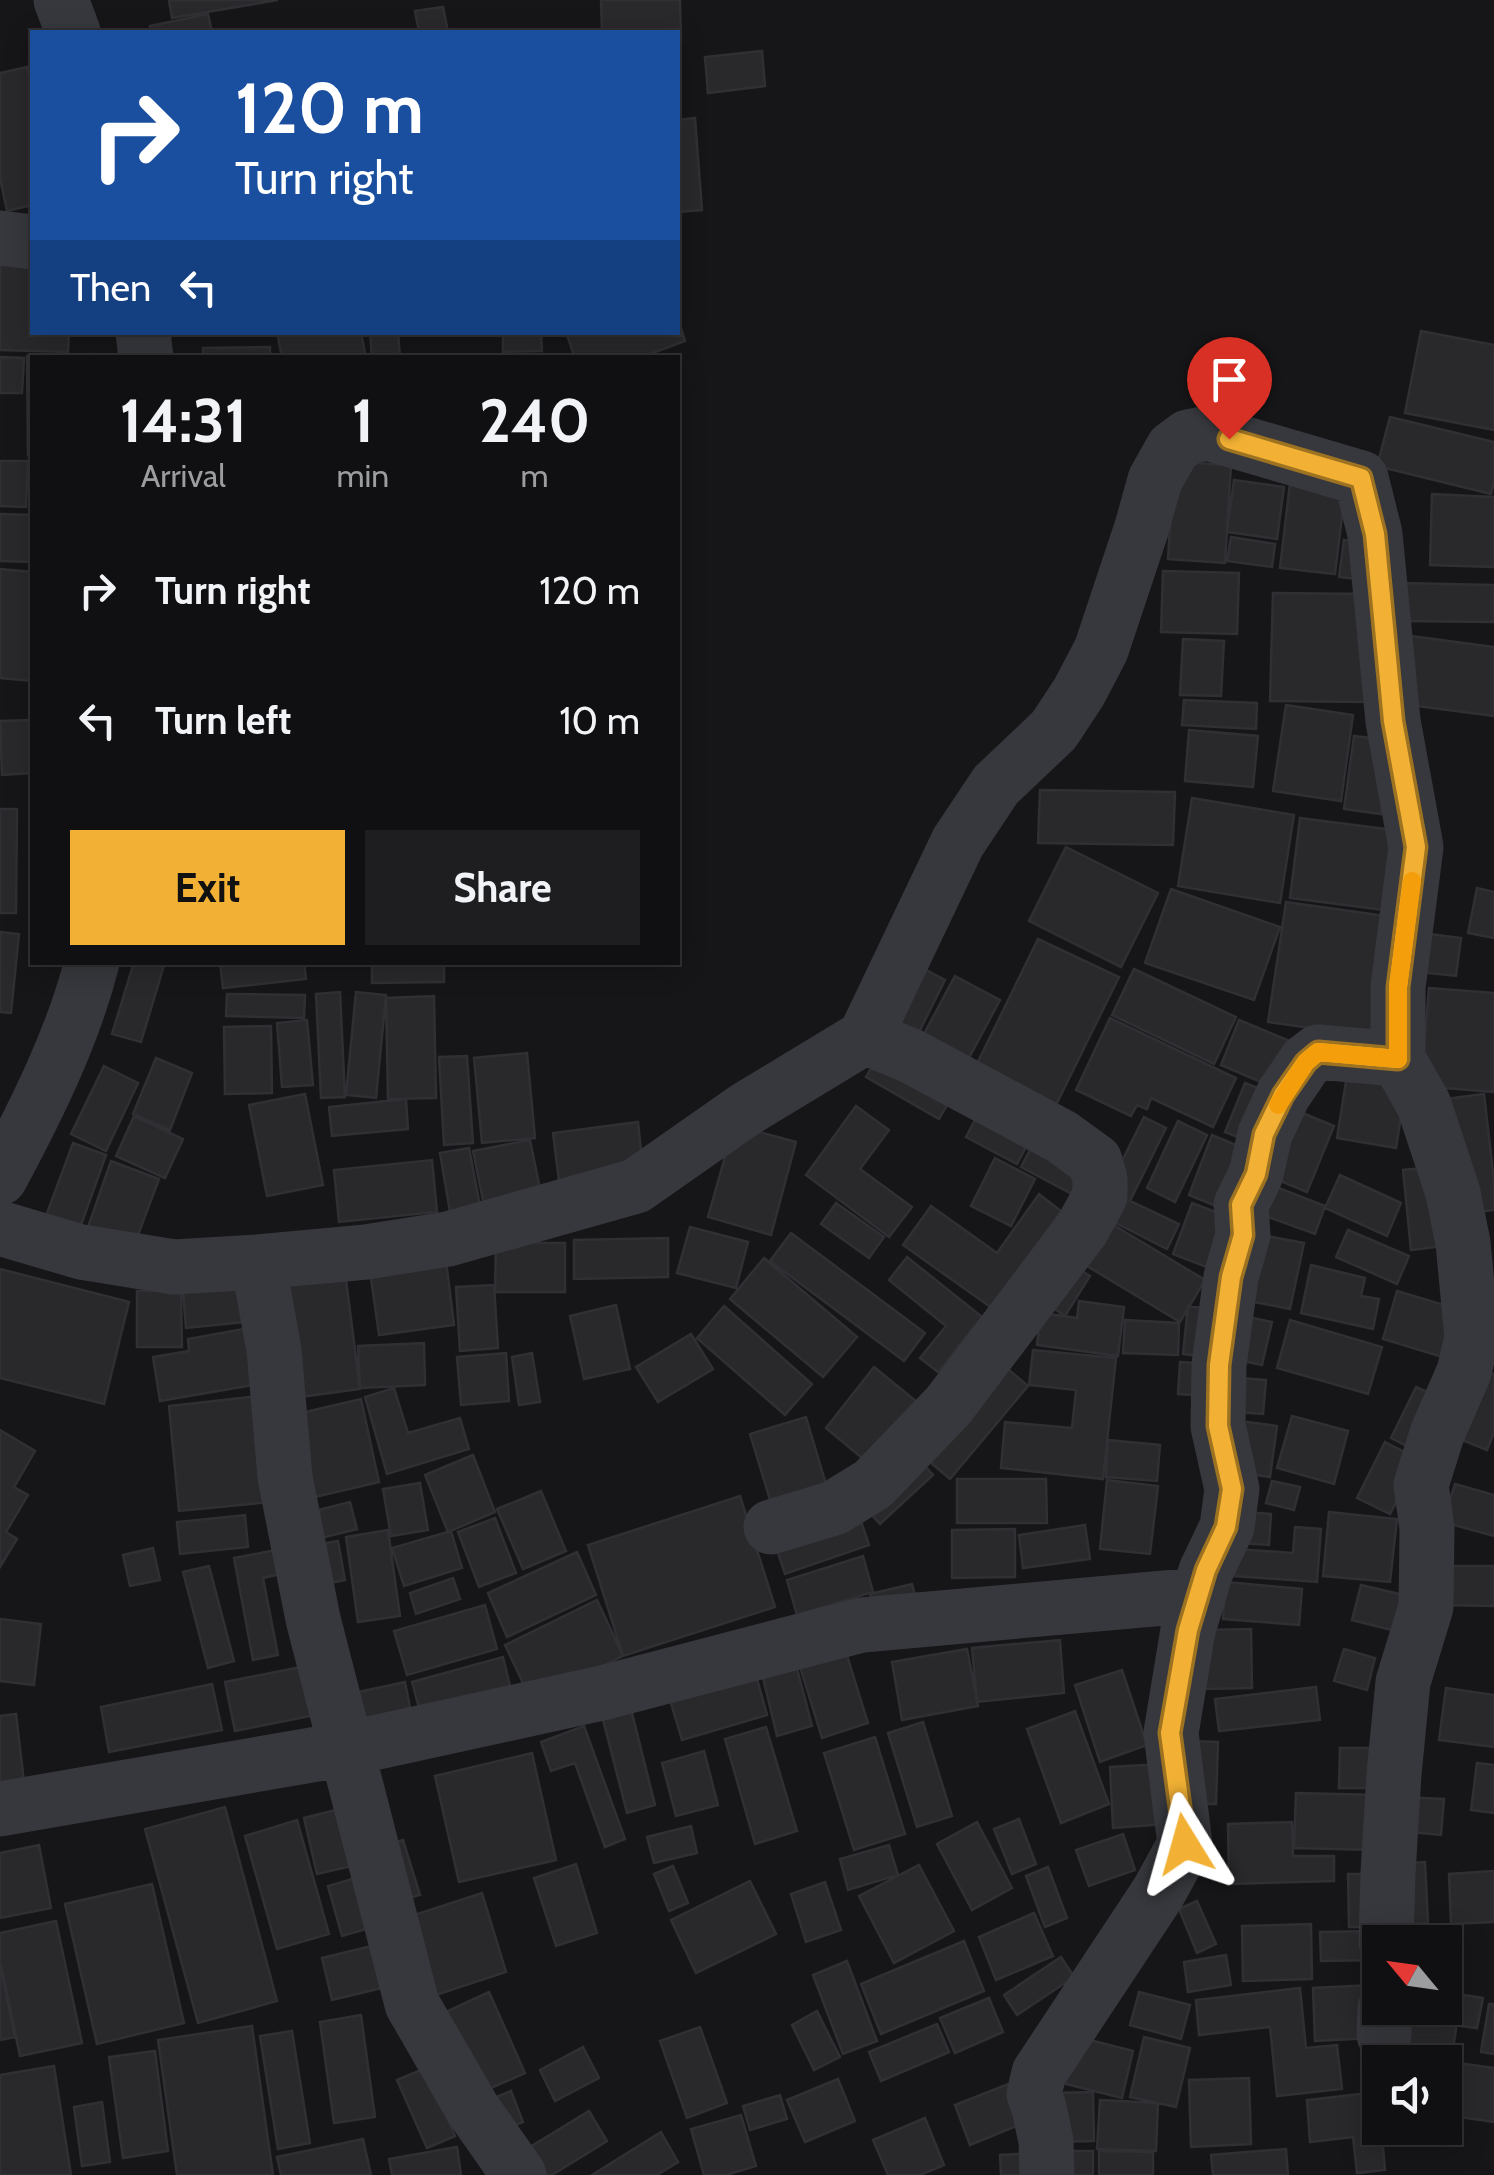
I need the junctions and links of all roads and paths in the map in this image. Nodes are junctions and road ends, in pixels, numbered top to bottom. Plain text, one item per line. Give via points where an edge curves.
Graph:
1 (61, 0) edge
2 (72, 30) edge
3 (0, 238) edge
4 (30, 242) edge
5 (91, 965) edge
6 (865, 1037) junction
7 (1398, 1059) junction
8 (0, 1178) edge
9 (0, 1228) edge
10 (258, 1262) junction
11 (1494, 1324) edge
12 (1464, 1372) junction
13 (771, 1527) dead end
14 (1198, 1595) junction
15 (346, 1750) junction
16 (0, 1809) edge
17 (1386, 1925) edge
18 (519, 2175) edge
19 (1048, 2175) edge

1 - 2 street
3 - 4 street
5 - 8 street via 34,1114
6 - 7 street via 966,829 1079,692 1172,448 1208,433 1361,478 1375,534 1393,721 1416,847 1398,987
6 - 10 street via 636,1186 448,1239
6 - 13 street via 1062,1136 1095,1161 1100,1196 1082,1230 948,1406 873,1484 834,1508
7 - 12 street via 1424,1105 1460,1226 1472,1338
7 - 14 street via 1318,1052 1283,1095 1264,1134 1241,1205 1243,1235 1219,1365 1218,1426 1232,1489 1226,1527
9 - 10 street via 81,1252 174,1267
10 - 15 street via 285,1477
11 - 12 street
12 - 17 street via 1421,1486 1426,1607 1404,1682
14 - 15 street via 862,1625
14 - 19 street via 1170,1733 1185,1844 1038,2073 1034,2094
15 - 16 street
15 - 18 street via 412,2004

